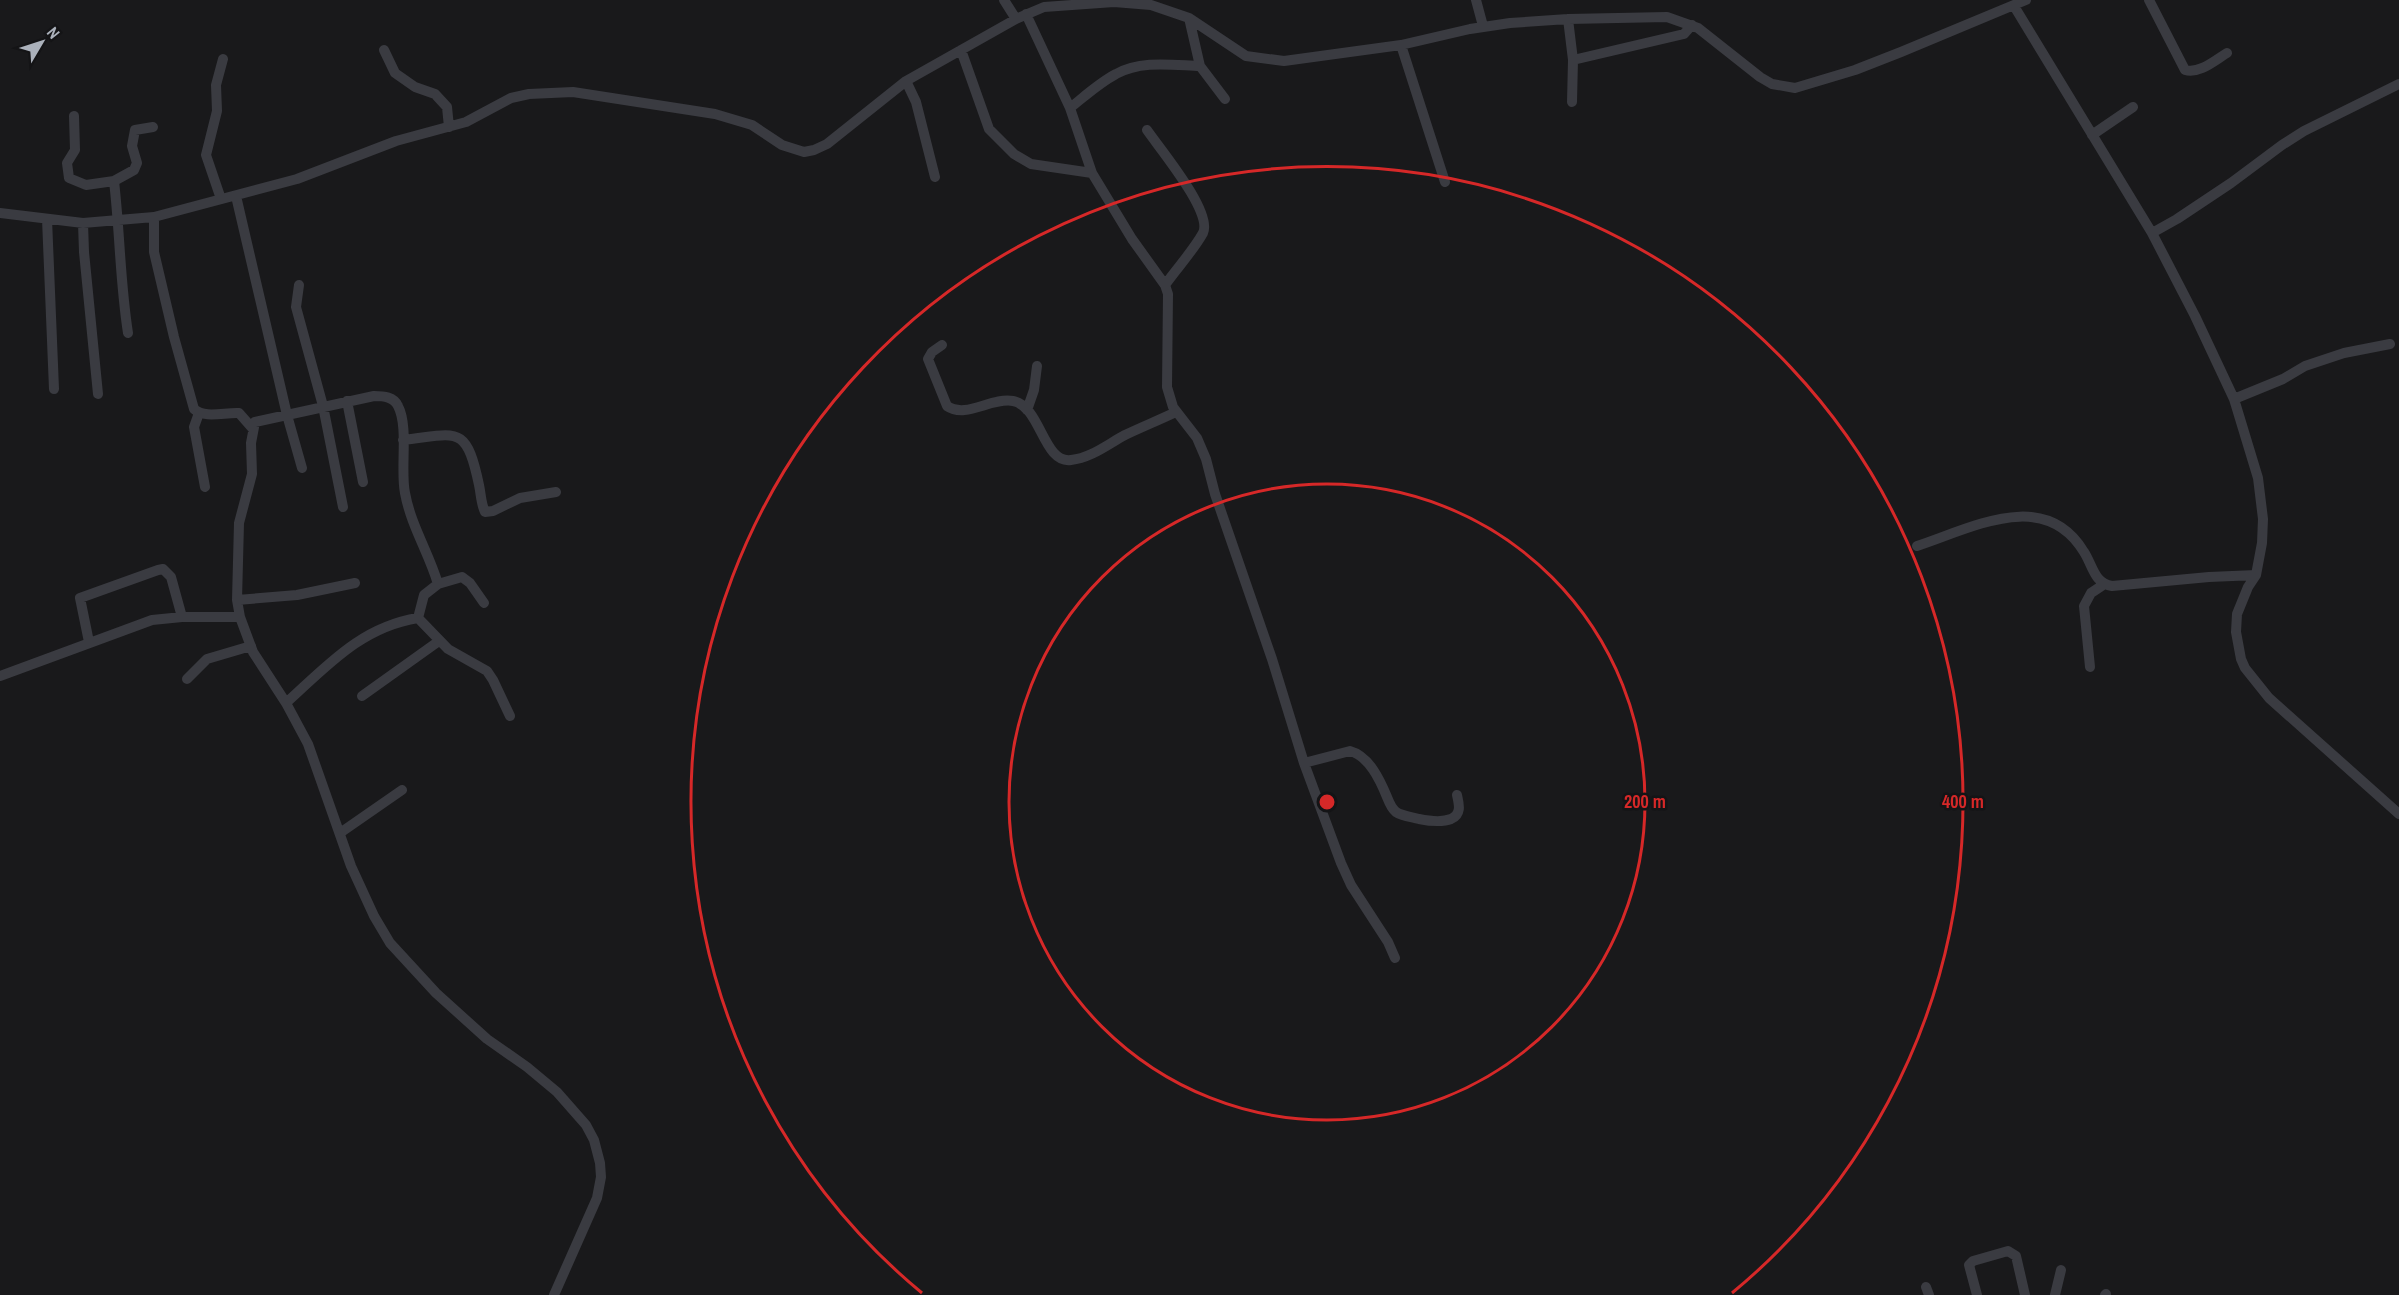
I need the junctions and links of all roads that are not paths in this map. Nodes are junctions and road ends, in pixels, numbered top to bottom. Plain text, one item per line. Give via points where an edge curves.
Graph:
1 (1004, 0) edge
2 (1476, 0) edge
3 (2026, 0) edge
4 (2149, 0) edge
5 (1096, 1) edge
6 (2014, 6) junction
7 (1021, 17) junction
8 (1189, 18) junction
9 (1568, 19) junction
10 (1692, 25) junction
11 (1483, 26) junction
12 (1401, 45) junction
13 (384, 50) dead end
14 (961, 50) junction
15 (2227, 53) dead end
16 (223, 59) dead end
17 (1572, 60) junction
18 (1200, 66) junction
19 (906, 81) junction
20 (2399, 84) edge
21 (1225, 99) dead end
22 (1572, 102) dead end
23 (2133, 107) dead end
24 (1070, 108) junction
25 (74, 116) dead end
26 (449, 127) junction
27 (153, 128) dead end
28 (1147, 130) dead end
29 (2092, 135) junction
30 (1092, 173) junction
31 (935, 177) dead end
32 (114, 181) junction
33 (1445, 182) dead end
34 (236, 196) junction
35 (221, 199) junction
36 (0, 213) edge
37 (154, 217) junction
38 (47, 219) junction
39 (118, 221) junction
40 (83, 223) junction
41 (2152, 233) junction
42 (299, 285) dead end
43 (1165, 285) junction
44 (128, 333) dead end
45 (2390, 344) dead end
46 (942, 345) dead end
47 (1037, 366) dead end
48 (54, 389) dead end
49 (98, 394) dead end
50 (2234, 399) junction
51 (347, 401) junction
52 (323, 406) junction
53 (1027, 410) junction
54 (1176, 412) junction
55 (199, 413) junction
56 (287, 415) junction
57 (253, 429) junction
58 (403, 440) junction
59 (302, 468) dead end
60 (363, 482) dead end
61 (205, 486) dead end
62 (556, 492) dead end
63 (343, 507) dead end
64 (1917, 546) dead end
65 (2256, 575) junction
66 (355, 583) dead end
67 (438, 584) junction
68 (2103, 585) junction
69 (237, 600) junction
70 (484, 603) dead end
71 (182, 617) junction
72 (240, 617) junction
73 (418, 618) junction
74 (440, 640) junction
75 (90, 642) junction
76 (251, 646) junction
77 (2090, 667) dead end
78 (0, 676) edge
79 (187, 679) dead end
80 (362, 696) dead end
81 (286, 703) junction
82 (510, 716) dead end
83 (1304, 764) junction
84 (402, 790) dead end
85 (1457, 795) dead end
86 (2399, 814) edge
87 (340, 833) junction
88 (1395, 958) dead end
89 (2061, 1270) dead end
90 (554, 1295) edge
91 (1977, 1295) edge
92 (2025, 1295) edge
93 (2055, 1295) edge

1 - 7 street
2 - 11 street
3 - 6 street
4 - 15 street via 2185,70 2199,70
5 - 7 street via 1044,7
5 - 8 street via 1151,5
6 - 10 street via 1882,59 1795,88 1772,84 1760,77
6 - 29 street
7 - 14 street
7 - 24 street
8 - 12 street via 1246,56 1257,59 1305,60
8 - 18 street
9 - 10 street via 1658,16
9 - 11 street
9 - 17 street
10 - 17 street via 1684,34
11 - 12 street
12 - 33 street
13 - 26 street via 395,73 415,87 435,94 447,107
14 - 19 street
14 - 30 street via 989,129 1014,154 1031,164
16 - 35 street via 216,85 217,111 206,155
17 - 22 street
18 - 21 street
18 - 24 street via 1164,64 1129,68 1107,79
19 - 26 street via 814,150 794,150 734,118 573,92 518,96
19 - 31 street via 916,102
20 - 41 street via 2297,136
23 - 29 street
24 - 30 street
25 - 32 street via 75,150 67,163 69,178 86,185
26 - 34 street via 396,141
27 - 32 street via 135,130 134,170
28 - 43 street via 1200,205 1205,220 1203,231
29 - 41 street
30 - 43 street
32 - 39 street
34 - 35 street
34 - 56 street
35 - 37 street
36 - 38 street
37 - 39 street
37 - 55 street via 154,252 174,337
38 - 40 street
38 - 48 street
39 - 40 street
39 - 44 street via 119,270
40 - 49 street
41 - 50 street
42 - 52 street via 296,307
43 - 54 street via 1169,302 1167,387
45 - 50 street via 2305,366
46 - 53 street via 928,359 947,406 960,412 994,401 1014,401
47 - 53 street
50 - 65 street via 2262,497 2262,543
51 - 52 street
51 - 58 street via 387,396 396,402 402,416
51 - 60 street
52 - 56 street
52 - 63 street
53 - 54 street via 1053,453 1066,460 1096,452
54 - 83 street via 1190,427 1206,459
55 - 57 street via 239,413
55 - 61 street via 194,427
56 - 57 street via 259,420
56 - 59 street
57 - 69 street via 252,474 238,524
58 - 62 street via 451,434 463,440 468,446 485,512 520,498
58 - 67 street via 409,511
64 - 68 street via 2009,517 2034,516 2048,519 2075,537
65 - 68 street
65 - 86 street via 2237,614 2236,632 2245,668 2269,698
66 - 69 street via 297,595
67 - 70 street via 462,577
67 - 73 street via 424,595
68 - 77 street via 2091,593 2084,606
69 - 72 street
71 - 72 street
71 - 75 street via 152,620
71 - 75 street via 171,577 163,569 158,570 80,598
72 - 76 street
73 - 74 street
73 - 81 street via 380,628 351,645
74 - 80 street
74 - 82 street via 456,655 487,671
75 - 78 street
76 - 79 street via 207,659
76 - 81 street
81 - 87 street via 308,744
83 - 85 street via 1355,752 1372,769 1391,807 1424,820 1457,815
83 - 88 street via 1344,870
84 - 87 street
87 - 90 street via 360,886 390,943 487,1039 557,1092 594,1140 601,1177 597,1198
89 - 93 street
91 - 92 street via 1969,1264 2008,1251 2016,1256

